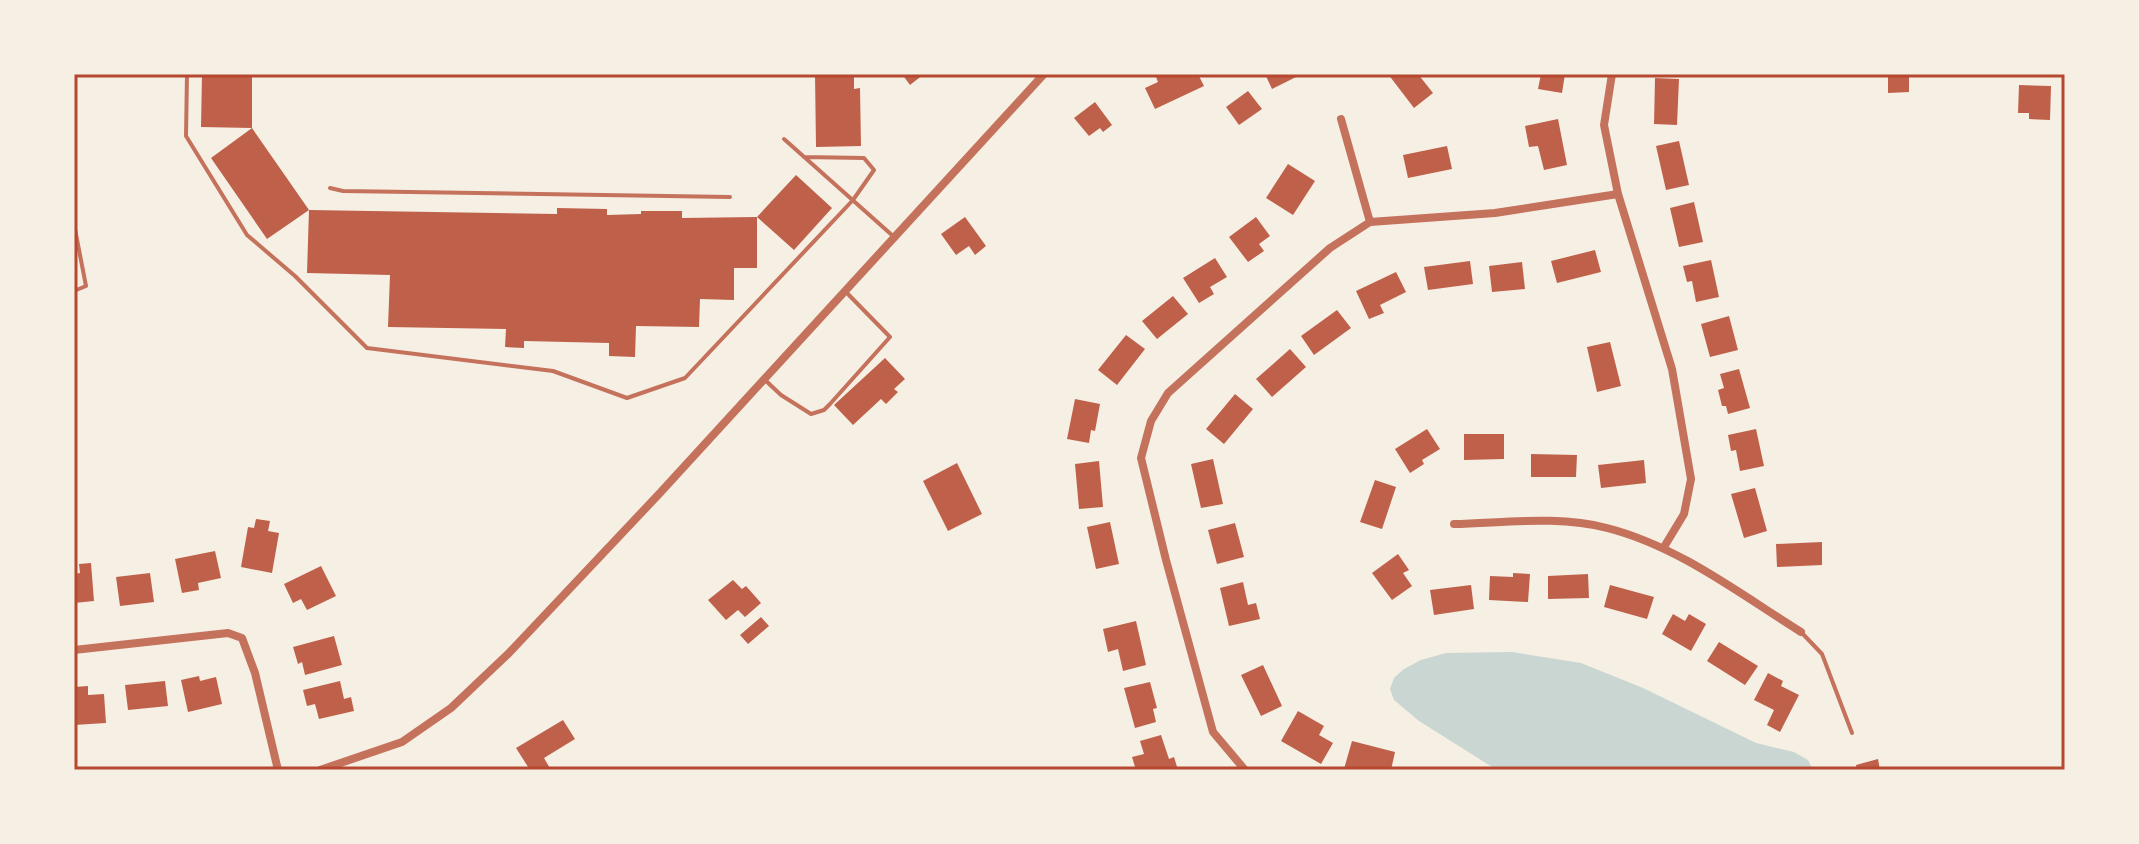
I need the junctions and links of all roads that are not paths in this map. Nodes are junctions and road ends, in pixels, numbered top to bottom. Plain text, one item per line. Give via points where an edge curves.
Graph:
1 (187, 74) edge
2 (1044, 74) edge
3 (1612, 74) edge
4 (1341, 119) dead end
5 (784, 139) dead end
6 (804, 157) junction
7 (330, 188) dead end
8 (1618, 194) junction
9 (730, 197) dead end
10 (853, 200) junction
11 (1370, 222) junction
12 (74, 224) edge
13 (895, 238) junction
14 (74, 291) edge
15 (846, 292) junction
16 (765, 380) junction
17 (1454, 524) dead end
18 (1664, 547) junction
19 (1801, 632) joint
20 (74, 650) edge
21 (1852, 733) dead end
22 (278, 770) edge
23 (320, 770) edge
24 (1245, 770) edge

1 - 10 lane via 186,136 247,235 367,348 553,371 627,398 685,378
2 - 13 street
3 - 8 street via 1604,125
4 - 11 street
5 - 6 lane
6 - 10 lane
6 - 10 lane via 864,158 874,170
7 - 9 lane
8 - 11 street via 1495,213
8 - 18 street via 1672,369 1691,479 1684,514
10 - 13 lane
11 - 24 street via 1330,248 1168,393 1151,421 1141,458 1213,732
12 - 14 lane via 86,286
13 - 15 street
15 - 16 street
15 - 16 lane via 890,337 830,404 811,414
16 - 23 street via 451,708 402,742
17 - 18 street via 1561,521 1606,527
18 - 19 street
19 - 21 lane via 1822,654
20 - 22 street via 228,633 242,638

